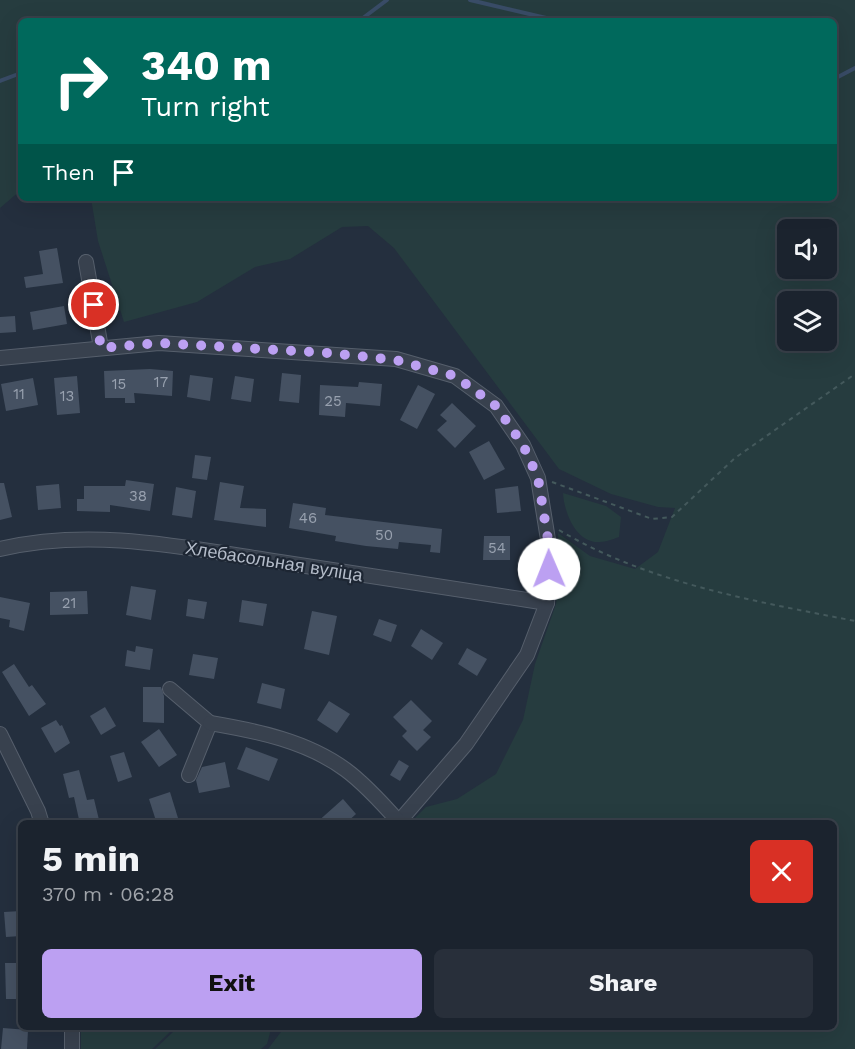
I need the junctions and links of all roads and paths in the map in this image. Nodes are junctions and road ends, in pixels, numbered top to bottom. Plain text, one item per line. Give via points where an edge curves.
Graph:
1 (86, 262) dead end
2 (101, 348) junction
3 (0, 358) edge
4 (855, 374) edge
5 (538, 478) junction
6 (547, 522) junction
7 (0, 549) edge
8 (546, 603) junction
9 (855, 621) edge
10 (170, 689) dead end
11 (210, 723) junction
12 (0, 734) edge
13 (189, 775) dead end
14 (41, 820) edge
15 (395, 820) edge
16 (401, 820) edge
17 (72, 1030) edge
18 (72, 1049) edge

1 - 2 street
2 - 3 street
2 - 5 street via 159,343 329,353 396,360 455,376 496,406 523,445
4 - 5 path via 735,458 672,517 652,519
5 - 6 street
6 - 8 street via 550,552
6 - 9 path via 594,550 724,595
7 - 8 street, Хлебасольная вуліца via 79,538 147,542
8 - 16 street via 527,655 466,744
10 - 11 street
11 - 13 street
11 - 15 street via 260,731 306,748 345,770
12 - 14 street
17 - 18 street

